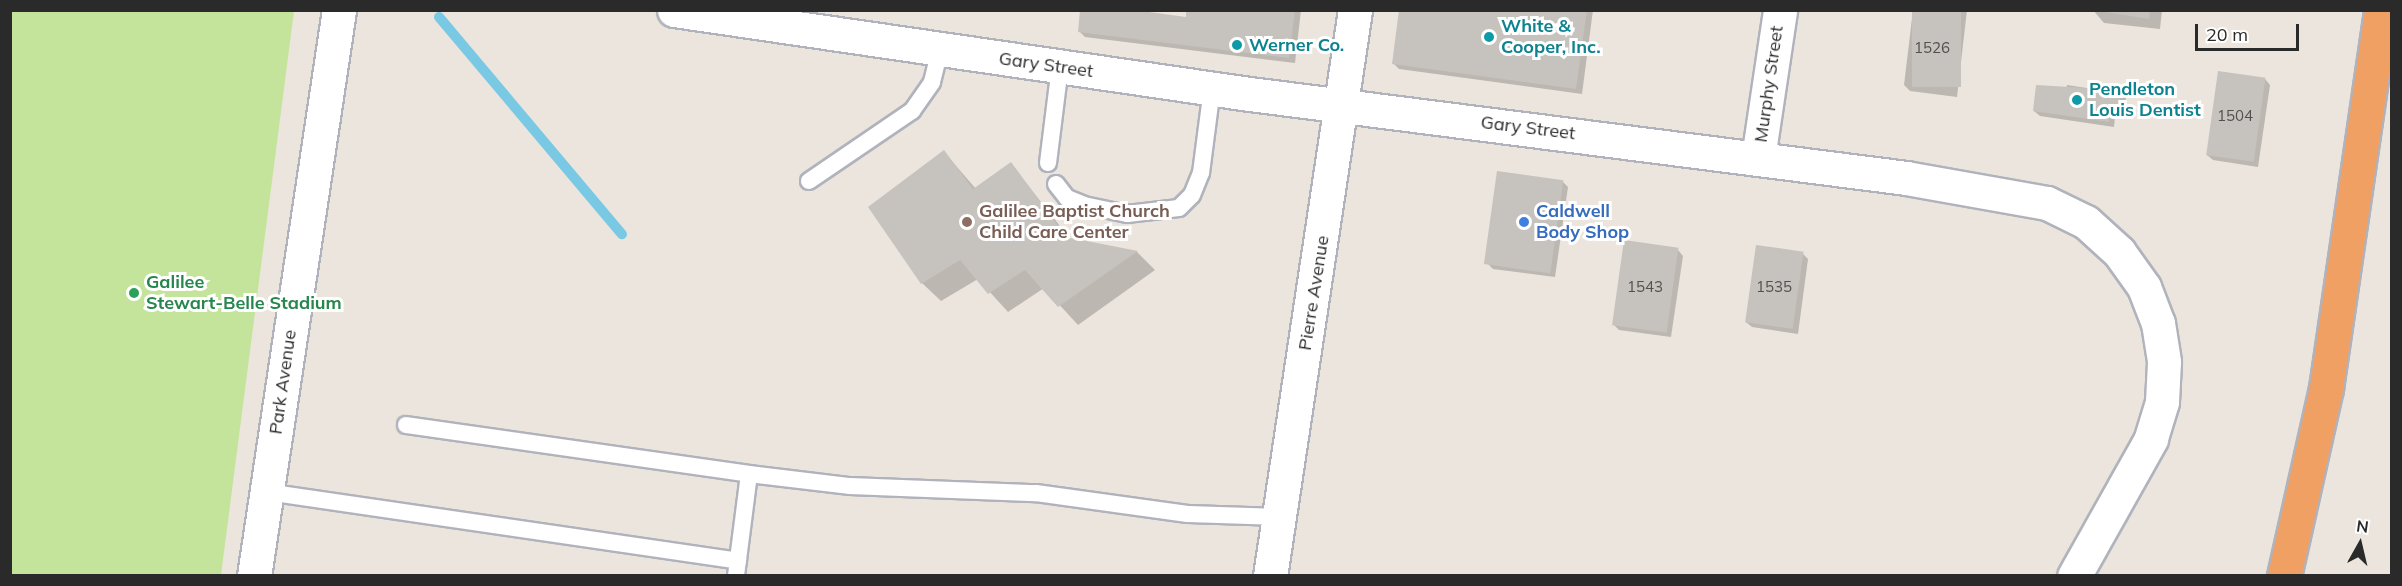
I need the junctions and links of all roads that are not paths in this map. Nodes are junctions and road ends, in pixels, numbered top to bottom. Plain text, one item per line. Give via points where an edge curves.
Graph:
1 (339, 10) edge
2 (674, 10) edge
3 (1355, 10) edge
4 (1780, 10) edge
5 (2382, 10) edge
6 (940, 49) junction
7 (1060, 66) junction
8 (1212, 88) junction
9 (1342, 104) junction
10 (1758, 158) junction
11 (1048, 163) dead end
12 (809, 181) dead end
13 (1056, 184) dead end
14 (406, 425) dead end
15 (749, 474) junction
16 (267, 492) junction
17 (1280, 518) junction
18 (737, 568) edge
19 (254, 576) edge
20 (1270, 576) edge
21 (2074, 576) edge
22 (2284, 576) edge

1 - 16 street, Park Avenue
2 - 6 street, Gary Street
3 - 9 street, Pierre Avenue
4 - 10 street, Murphy Street
5 - 22 highway via 2326,388
6 - 7 street, Gary Street
6 - 12 lane via 932,82 912,111
7 - 8 street, Gary Street
7 - 11 lane
8 - 9 street, Gary Street
8 - 13 lane via 1201,173 1192,195 1179,208 1127,214 1067,198
9 - 10 street, Gary Street
9 - 17 street, Pierre Avenue
10 - 21 street, Gary Street via 2047,203 2086,222 2119,252 2144,287 2158,323 2163,352 2162,402 2151,439
14 - 15 lane
15 - 17 lane via 850,486 1036,493 1188,514
15 - 18 lane
16 - 18 lane
16 - 19 street, Park Avenue
17 - 20 street, Pierre Avenue

